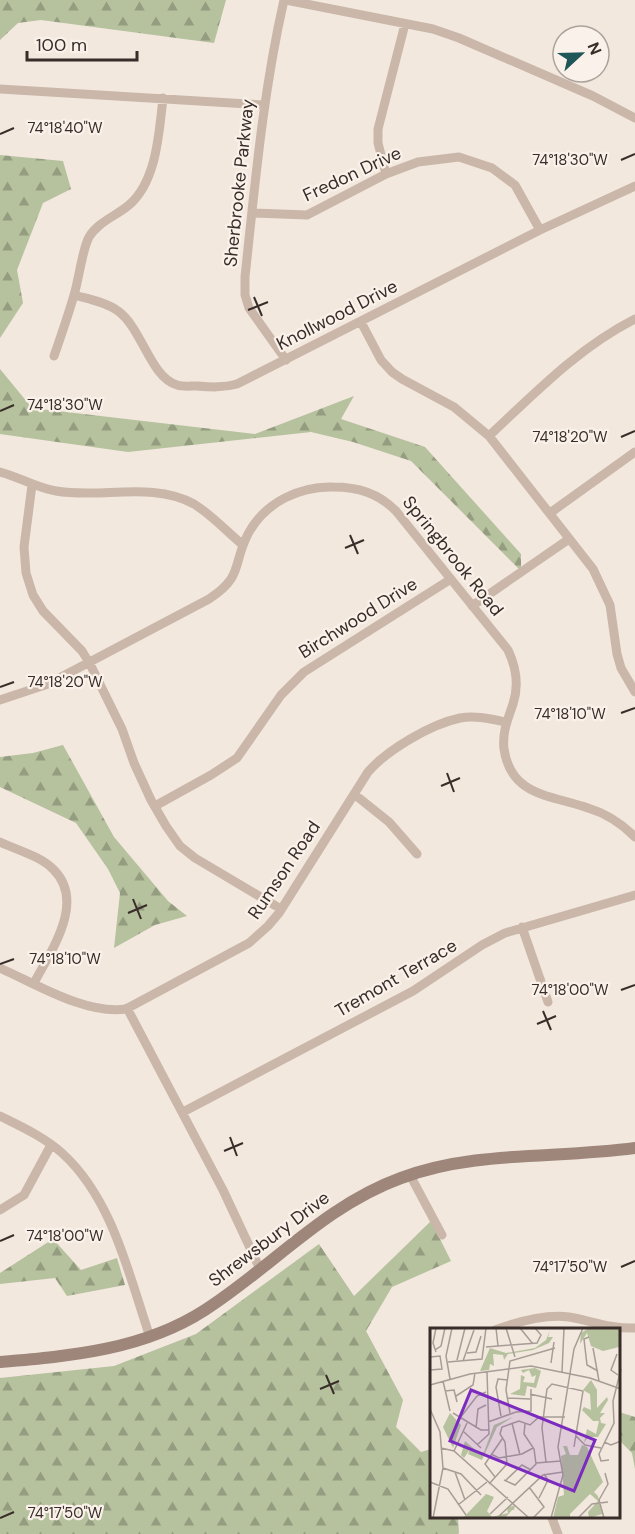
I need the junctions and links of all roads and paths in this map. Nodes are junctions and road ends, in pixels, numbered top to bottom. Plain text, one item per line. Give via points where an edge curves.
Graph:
1 (285, 0) edge
2 (405, 24) junction
3 (0, 89) edge
4 (163, 98) junction
5 (264, 105) junction
6 (635, 118) edge
7 (386, 174) junction
8 (635, 186) edge
9 (252, 213) junction
10 (540, 230) junction
11 (74, 295) junction
12 (635, 319) edge
13 (361, 322) junction
14 (54, 356) dead end
15 (286, 360) junction
16 (489, 436) junction
17 (635, 452) edge
18 (0, 472) edge
19 (32, 485) junction
20 (550, 513) junction
21 (569, 539) junction
22 (243, 545) junction
23 (451, 579) junction
24 (472, 606) junction
25 (89, 662) junction
26 (635, 692) edge
27 (0, 700) edge
28 (506, 722) junction
29 (354, 794) junction
30 (154, 806) junction
31 (635, 837) edge
32 (0, 842) edge
33 (417, 854) dead end
34 (635, 895) edge
35 (281, 909) junction
36 (522, 927) junction
37 (0, 968) edge
38 (34, 983) junction
39 (548, 1002) dead end
40 (128, 1008) junction
41 (183, 1112) junction
42 (0, 1116) edge
43 (51, 1145) junction
44 (635, 1148) edge
45 (410, 1175) junction
46 (0, 1210) edge
47 (442, 1235) dead end
48 (260, 1269) junction
49 (591, 1326) edge
50 (502, 1328) edge
51 (635, 1328) edge
52 (150, 1337) junction
53 (0, 1362) edge
54 (552, 1519) edge
55 (558, 1534) edge

1 - 2 street
1 - 5 street, Sherbrooke Parkway
2 - 6 street via 459,38
2 - 7 street via 378,129
3 - 4 street
4 - 5 street
4 - 11 street via 155,156 140,192 89,238
5 - 9 street, Sherbrooke Parkway
7 - 9 street, Fredon Drive via 307,215
7 - 10 street, Fredon Drive via 418,162 459,156 492,168 514,185
8 - 10 street, Knollwood Drive
9 - 15 street, Sherbrooke Parkway via 245,295 249,308
10 - 13 street, Knollwood Drive
11 - 14 street
11 - 15 street, Knollwood Drive via 117,310 132,324 164,378 176,385 224,387
12 - 16 street via 582,351
13 - 15 street, Knollwood Drive
13 - 16 street via 381,360 392,372 453,407
16 - 20 street
17 - 20 street
18 - 19 street
19 - 22 street via 84,494 145,492 174,496 204,511
19 - 25 street via 24,547 33,596
20 - 21 street
21 - 24 street
21 - 26 street via 602,585 610,605 617,654
22 - 23 street, Springbrook Road via 259,518 289,495 305,489 348,487 387,502
22 - 25 street, Springbrook Road via 238,567 222,591
23 - 24 street, Springbrook Road
23 - 30 street, Birchwood Drive via 304,672 281,695 237,758
24 - 28 street, Springbrook Road via 504,644 513,664 515,693
25 - 27 street, Springbrook Road via 48,684
25 - 30 street
28 - 29 street, Rumson Road via 460,718 424,733 374,765
28 - 31 street, Springbrook Road via 505,753 524,785 540,795 589,808
29 - 33 street via 389,822
29 - 35 street, Rumson Road
30 - 35 street via 180,846
32 - 38 street via 44,862 61,878 65,890 66,919
34 - 36 street, Tremont Terrace
35 - 40 street, Rumson Road via 249,943
36 - 39 street
36 - 41 street, Tremont Terrace via 482,945 413,992
37 - 38 street, Rumson Road
38 - 40 street, Rumson Road via 92,1008
40 - 41 street
41 - 48 street
42 - 43 street
43 - 46 street via 24,1195
43 - 52 street via 80,1173 108,1220
44 - 45 main road, Shrewsbury Drive via 481,1160
45 - 47 street
45 - 48 main road, Shrewsbury Drive via 331,1213
48 - 52 main road, Shrewsbury Drive via 205,1310
49 - 50 street via 567,1317 538,1318
49 - 51 street
52 - 53 main road, Shrewsbury Drive via 69,1356
54 - 55 street

